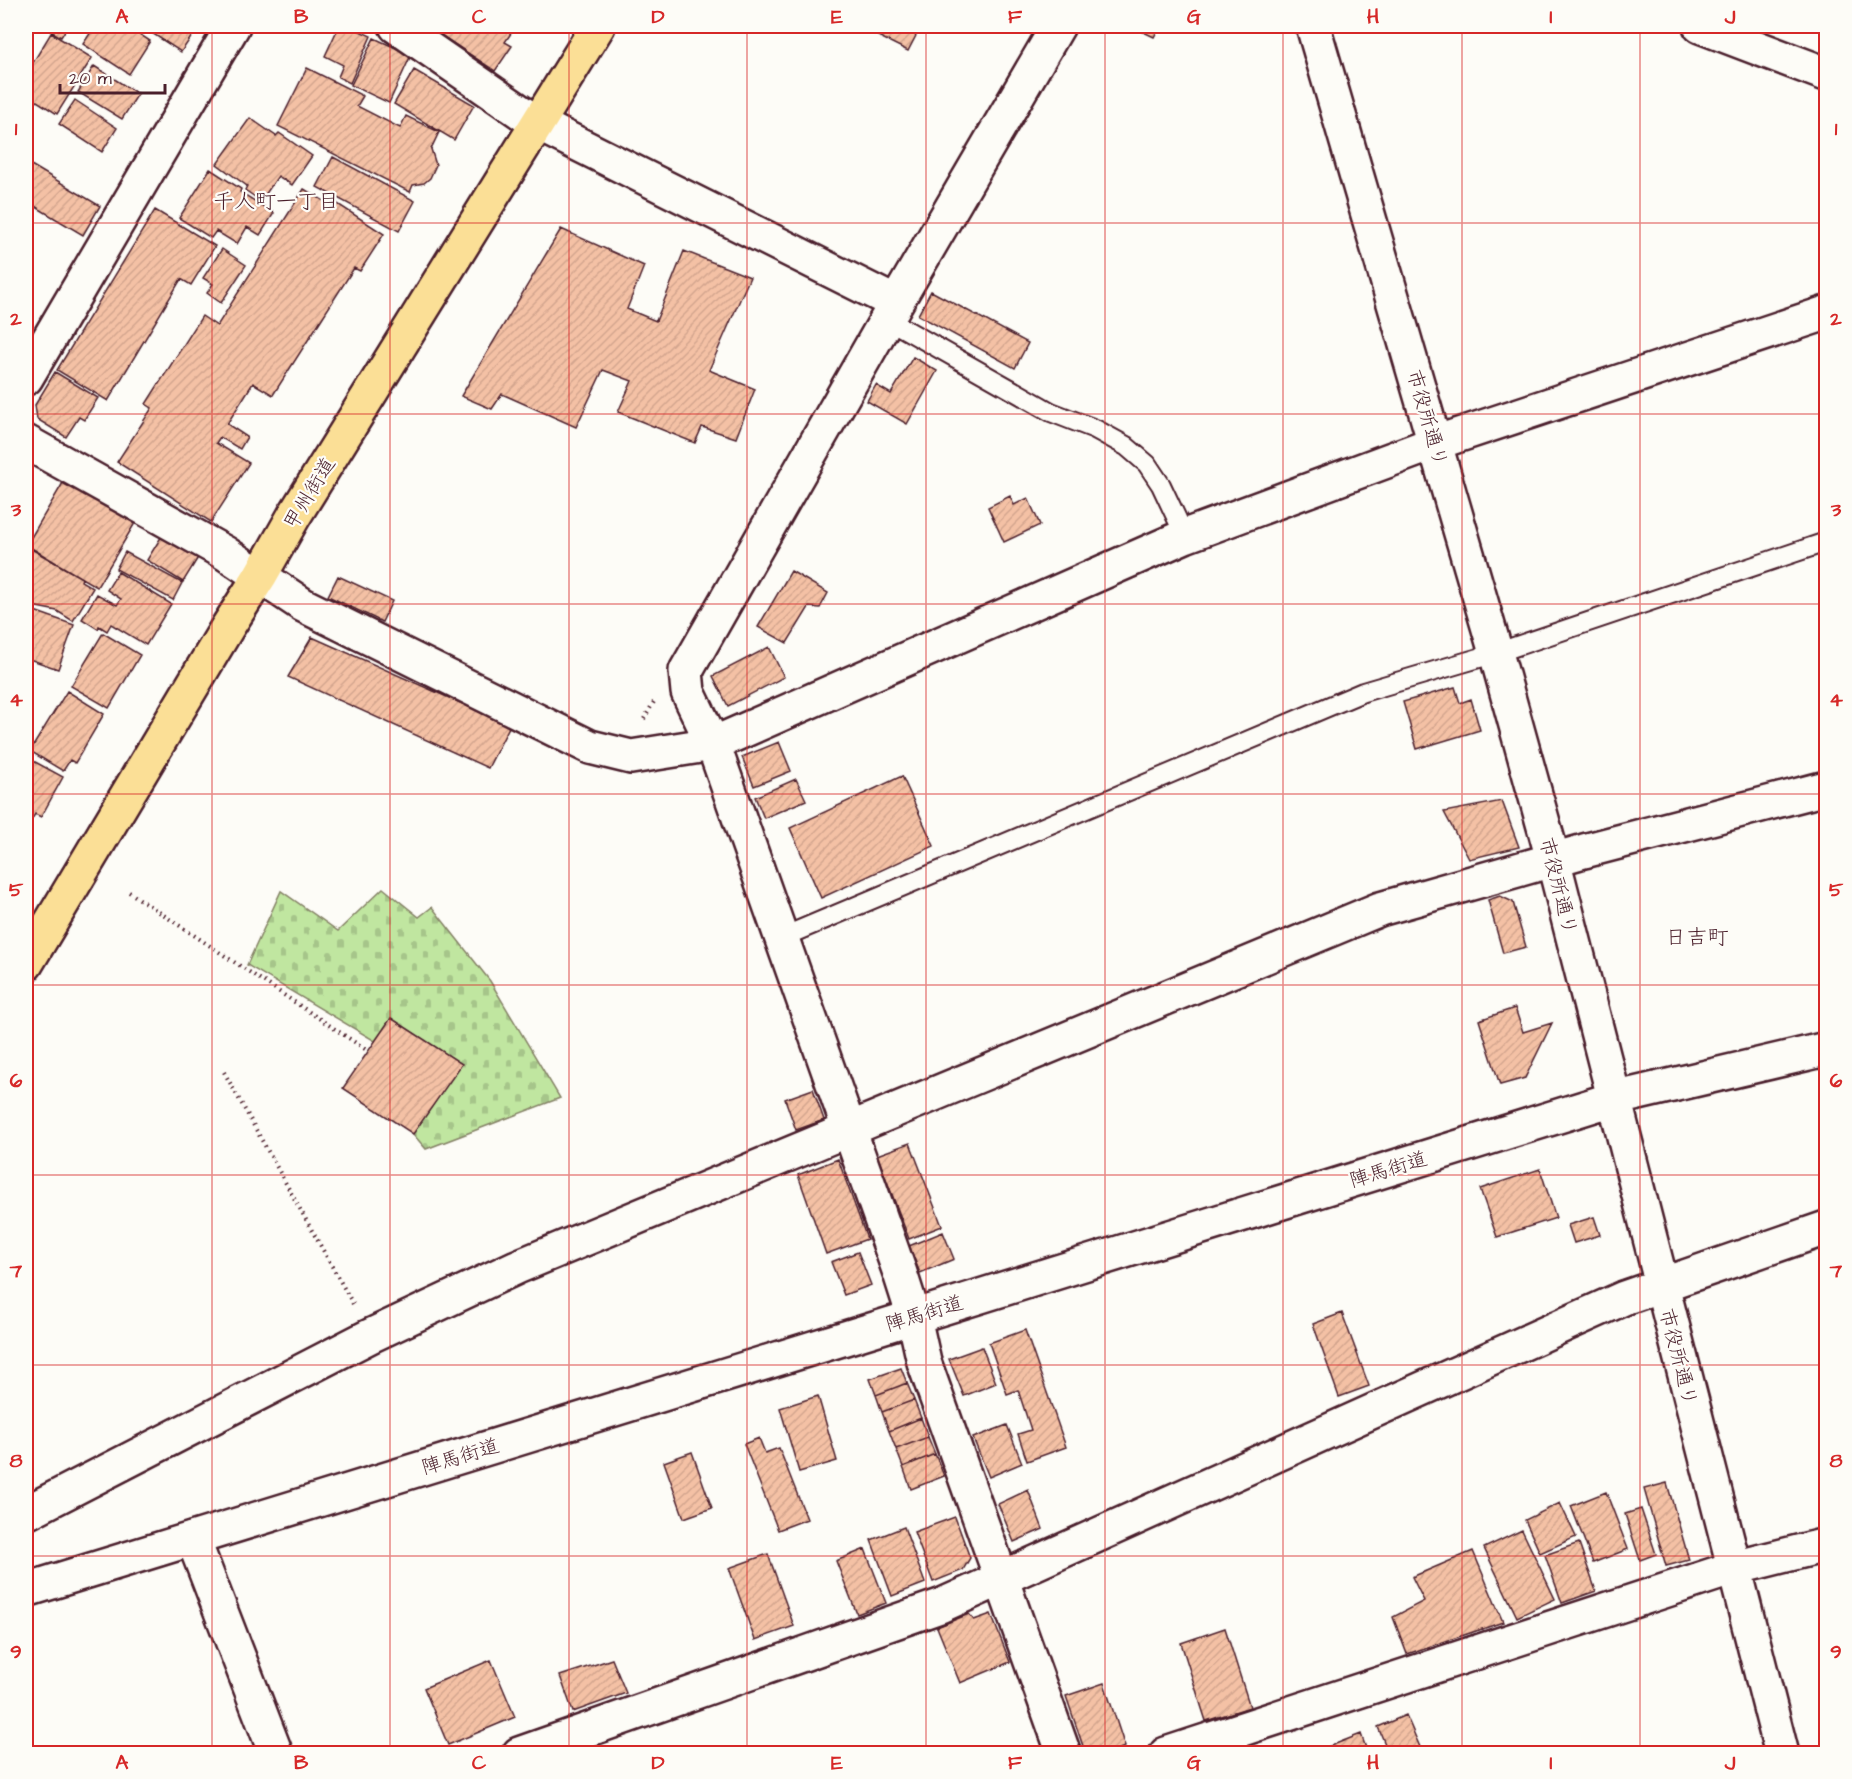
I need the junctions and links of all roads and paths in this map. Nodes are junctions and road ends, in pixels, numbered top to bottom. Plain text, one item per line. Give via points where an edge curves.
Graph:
1 (233, 26) edge
2 (396, 26) edge
3 (598, 26) edge
4 (1058, 26) edge
5 (1313, 26) edge
6 (1713, 28) edge
7 (1827, 74) edge
8 (538, 124) junction
9 (892, 311) junction
10 (1827, 313) edge
11 (26, 378) edge
12 (26, 442) edge
13 (1435, 443) junction
14 (1185, 536) junction
15 (1827, 542) edge
16 (260, 576) junction
17 (1496, 653) junction
18 (686, 671) junction
19 (640, 724) dead end
20 (713, 744) junction
21 (1827, 788) edge
22 (1553, 859) junction
23 (129, 892) dead end
24 (783, 937) junction
25 (26, 964) edge
26 (1827, 1049) edge
27 (368, 1051) dead end
28 (224, 1072) dead end
29 (1613, 1099) junction
30 (848, 1130) junction
31 (1827, 1228) edge
32 (1661, 1284) junction
33 (914, 1317) junction
34 (370, 1336) junction
35 (26, 1513) edge
36 (192, 1539) junction
37 (1827, 1545) edge
38 (1734, 1568) junction
39 (1000, 1577) junction
40 (26, 1590) edge
41 (276, 1754) edge
42 (519, 1754) edge
43 (1064, 1754) edge
44 (1166, 1754) edge
45 (1782, 1754) edge

1 - 11 street
2 - 8 street
3 - 8 highway, 甲州街道
4 - 9 street
5 - 13 street, 市役所通り
6 - 7 street
8 - 9 street
8 - 16 highway, 甲州街道
9 - 14 lane via 1051,412 1126,446 1147,464 1161,485
9 - 18 street
10 - 13 street
12 - 16 street via 200,538
13 - 14 street
13 - 17 street, 市役所通り
14 - 20 street
15 - 17 lane
16 - 20 street via 303,605 590,747 631,757
16 - 25 highway, 甲州街道
17 - 22 street, 市役所通り
17 - 24 lane via 1363,692
18 - 19 path via 665,683
18 - 20 street via 688,692
20 - 24 street
21 - 22 street
22 - 29 street, 市役所通り
22 - 30 street via 1380,909
23 - 27 path
24 - 30 street
26 - 29 street, 陣馬街道
28 - 34 path
29 - 32 street, 市役所通り
29 - 33 street, 陣馬街道
30 - 33 street
30 - 34 street via 517,1267
31 - 32 street
32 - 38 street, 市役所通り
32 - 39 street
33 - 36 street, 陣馬街道
33 - 39 street via 924,1362
34 - 35 street
36 - 40 street, 陣馬街道
36 - 41 street
37 - 38 street
38 - 44 street
38 - 45 street, 市役所通り
39 - 42 street via 940,1606
39 - 43 street

